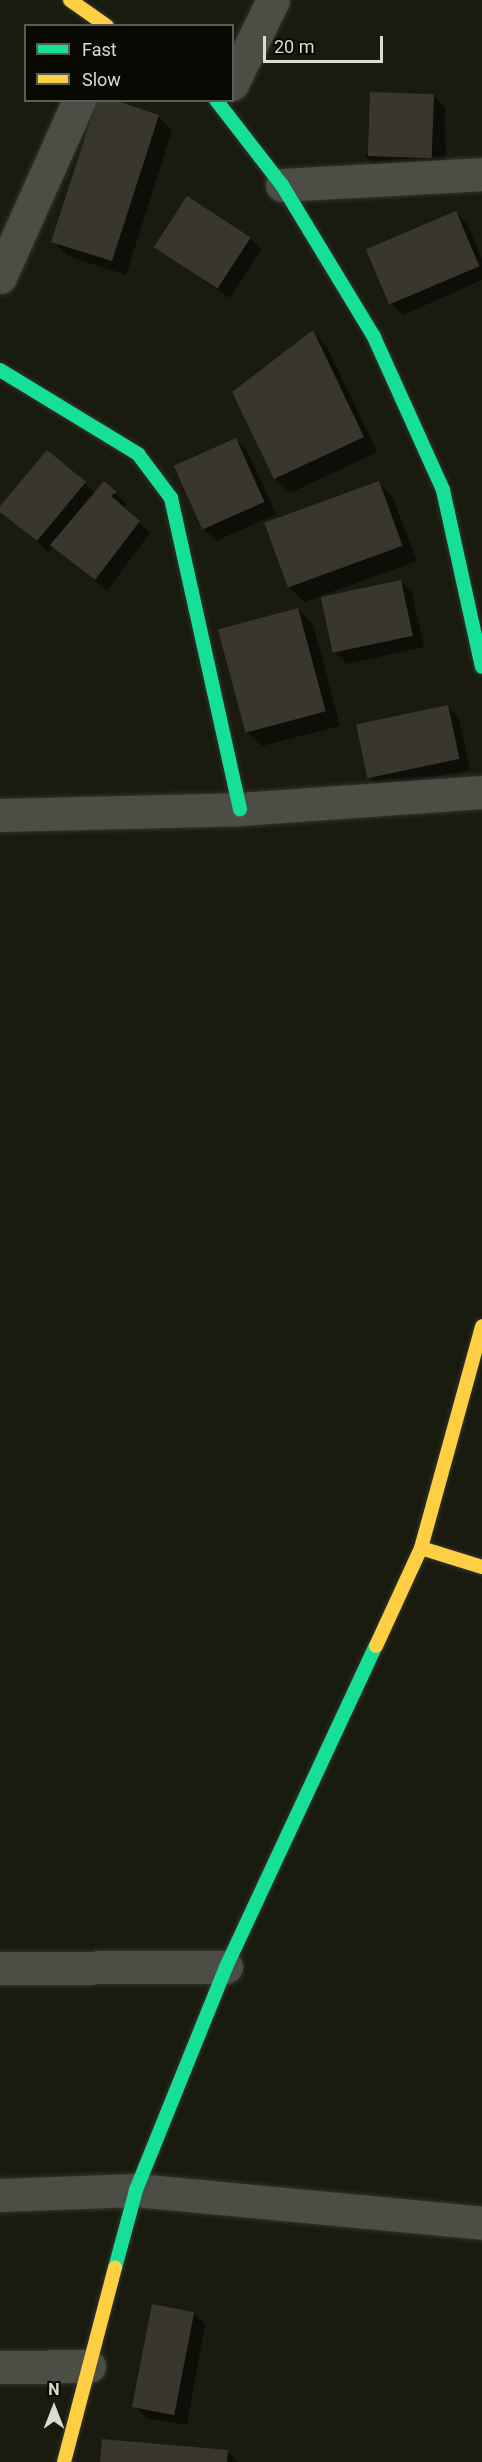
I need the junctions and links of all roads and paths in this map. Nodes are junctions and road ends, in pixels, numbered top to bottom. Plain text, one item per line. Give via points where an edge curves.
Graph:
1 (70, 0) edge
2 (273, 0) edge
3 (104, 24) edge
4 (234, 77) edge
5 (78, 102) edge
6 (227, 102) edge
7 (482, 174) edge
8 (282, 185) junction
9 (0, 277) edge
10 (0, 370) edge
11 (482, 667) edge
12 (482, 792) edge
13 (240, 809) junction
14 (0, 814) edge
15 (482, 1326) edge
16 (421, 1548) junction
17 (482, 1567) edge
18 (226, 1967) junction
19 (0, 1968) edge
20 (136, 2190) junction
21 (0, 2195) edge
22 (482, 2223) edge
23 (89, 2366) junction
24 (0, 2367) edge
25 (64, 2462) edge

1 - 3 street
2 - 4 street
5 - 9 street
6 - 8 street
7 - 8 street
8 - 11 street via 374,337 443,490
10 - 13 street via 138,454 171,498
12 - 13 street
13 - 14 street
15 - 16 street
16 - 17 street
16 - 18 street
18 - 19 street
18 - 20 street
20 - 21 street
20 - 22 street
20 - 23 street
23 - 24 street
23 - 25 street

